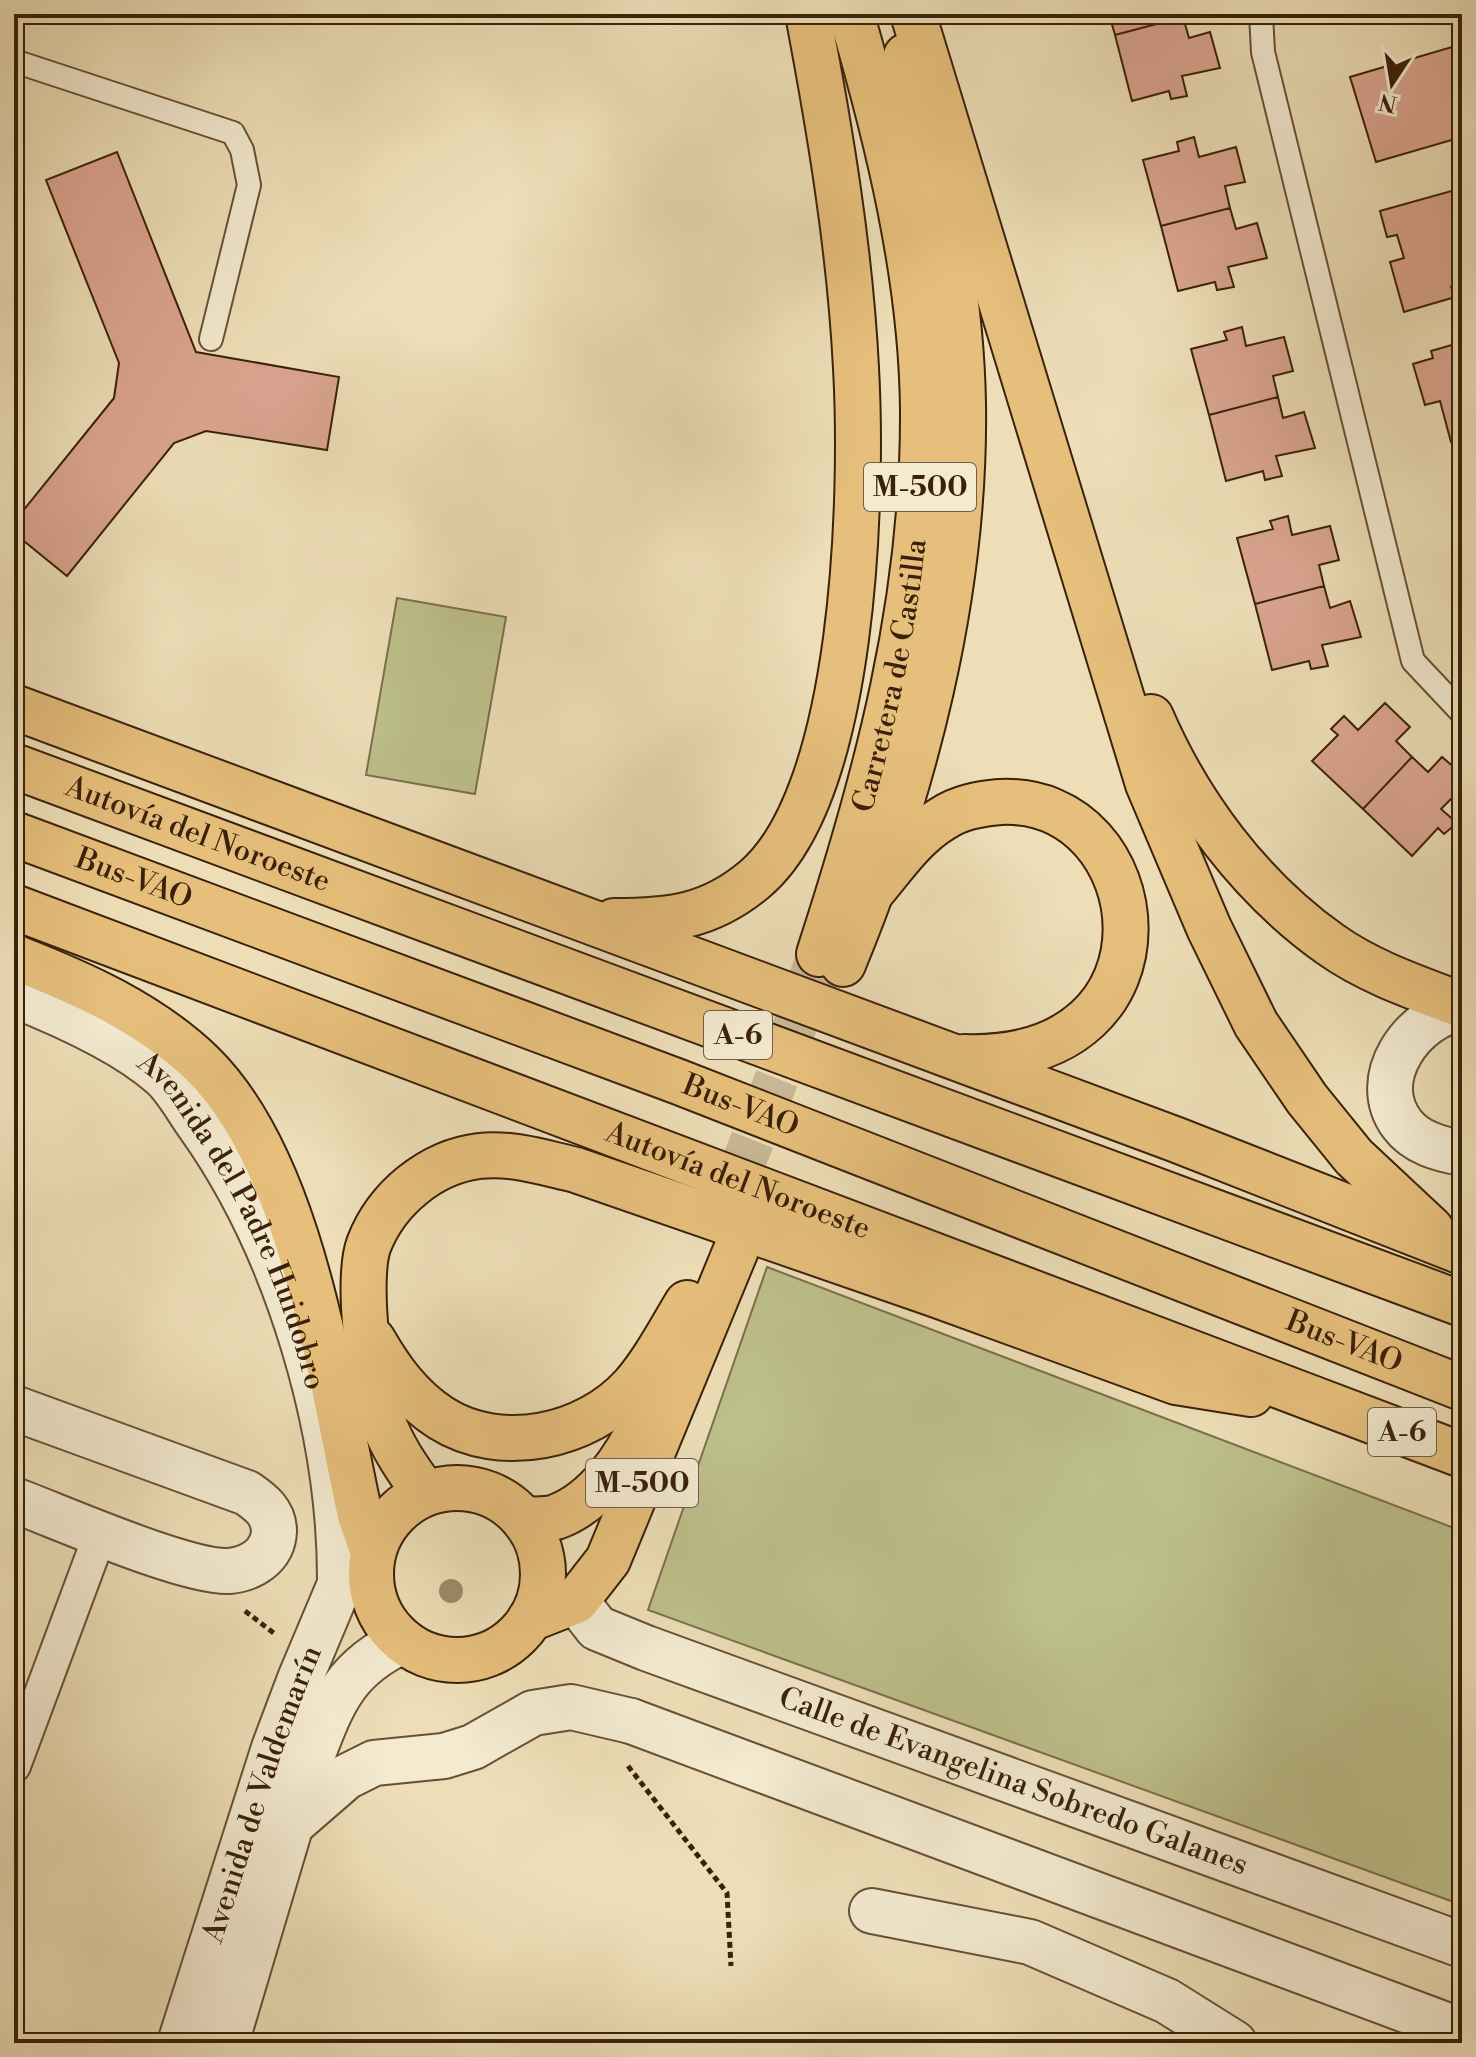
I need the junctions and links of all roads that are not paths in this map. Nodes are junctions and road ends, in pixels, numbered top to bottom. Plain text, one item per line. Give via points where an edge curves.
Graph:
1 (851, 14) edge
2 (895, 14) edge
3 (913, 14) edge
4 (1261, 14) edge
5 (807, 20) edge
6 (14, 61) edge
7 (211, 339) dead end
8 (1069, 523) junction
9 (14, 707) edge
10 (1462, 713) edge
11 (14, 766) edge
12 (14, 834) edge
13 (874, 889) junction
14 (14, 907) edge
15 (591, 922) junction
16 (14, 957) edge
17 (14, 995) edge
18 (1462, 1006) edge
19 (949, 1056) junction
20 (679, 1082) junction
21 (1462, 1153) edge
22 (1458, 1250) edge
23 (687, 1303) junction
24 (1462, 1304) edge
25 (367, 1330) junction
26 (1462, 1358) edge
27 (1462, 1388) edge
28 (14, 1408) edge
29 (1341, 1408) junction
30 (1462, 1455) edge
31 (425, 1493) junction
32 (14, 1500) edge
33 (524, 1520) junction
34 (101, 1532) junction
35 (356, 1557) junction
36 (576, 1601) junction
37 (530, 1619) junction
38 (403, 1641) junction
39 (14, 1766) edge
40 (293, 1823) junction
41 (872, 1911) dead end
42 (1462, 1945) edge
43 (1462, 2031) edge
44 (180, 2043) edge
45 (226, 2043) edge
46 (1234, 2043) edge

1 - 13 highway, Carretera de Castilla / M-500 via 883,122 910,271 923,409 919,530 902,646 831,959
2 - 13 highway, M-500 via 951,267 963,403 957,535 938,652
3 - 8 highway
4 - 10 lane via 1263,52 1413,661
5 - 15 highway via 830,130 856,368 850,590 827,747 798,823 756,878 721,903 669,921
6 - 7 lane via 233,133 249,185
8 - 18 highway via 1166,750 1226,843 1275,898 1331,945
8 - 22 highway via 1148,784 1232,979 1281,1062 1354,1157
9 - 15 highway
11 - 24 highway, Autovía del Noroeste / A-6
12 - 20 highway, Bus-VAO
13 - 19 highway via 910,845 941,819 976,804 1020,802 1082,831 1117,880 1127,923 1125,954 1091,1017 1045,1046 986,1057
14 - 29 highway, Autovía del Noroeste / A-6
15 - 19 highway
16 - 35 highway via 125,1007 175,1042 229,1095 251,1131 293,1228 360,1515
17 - 35 street, Avenida del Padre Huidobro via 79,1021 164,1077 232,1172 289,1298
18 - 21 street via 1417,1029 1399,1052 1392,1075 1392,1100 1401,1123 1428,1145
19 - 22 highway
20 - 26 highway via 997,1185
20 - 27 highway, Bus-VAO
23 - 25 highway via 653,1359 622,1395 568,1430 534,1436 506,1438 443,1420 394,1376
23 - 33 highway, M-500 via 651,1405 616,1468 584,1500 555,1517
23 - 36 highway, M-500 via 724,1246 608,1560
25 - 29 highway via 368,1245 390,1206 436,1170 479,1156 517,1156 606,1180 1176,1382
25 - 31 highway via 382,1418 401,1460
28 - 34 street via 247,1493 266,1507 274,1530 267,1553 249,1568 225,1571
29 - 30 highway, Autovía del Noroeste / A-6
31 - 33 highway via 454,1488 483,1492
31 - 35 highway via 407,1504
32 - 34 street
33 - 37 highway via 534,1532 543,1573
34 - 39 street
35 - 38 highway via 383,1617
35 - 44 street, Avenida de Valdemarín via 274,1748
36 - 37 highway
36 - 42 street, Calle de Evangelina Sobredo Galanes via 597,1628 646,1648
37 - 38 highway via 510,1642 464,1659 439,1658
38 - 40 street, Avenida de Valdemarín via 379,1652 344,1684 309,1764
40 - 43 street via 346,1777 374,1763 444,1756 473,1747 533,1713 571,1707 615,1716
40 - 45 street, Avenida de Valdemarín
41 - 46 street via 1030,1942 1167,2001

